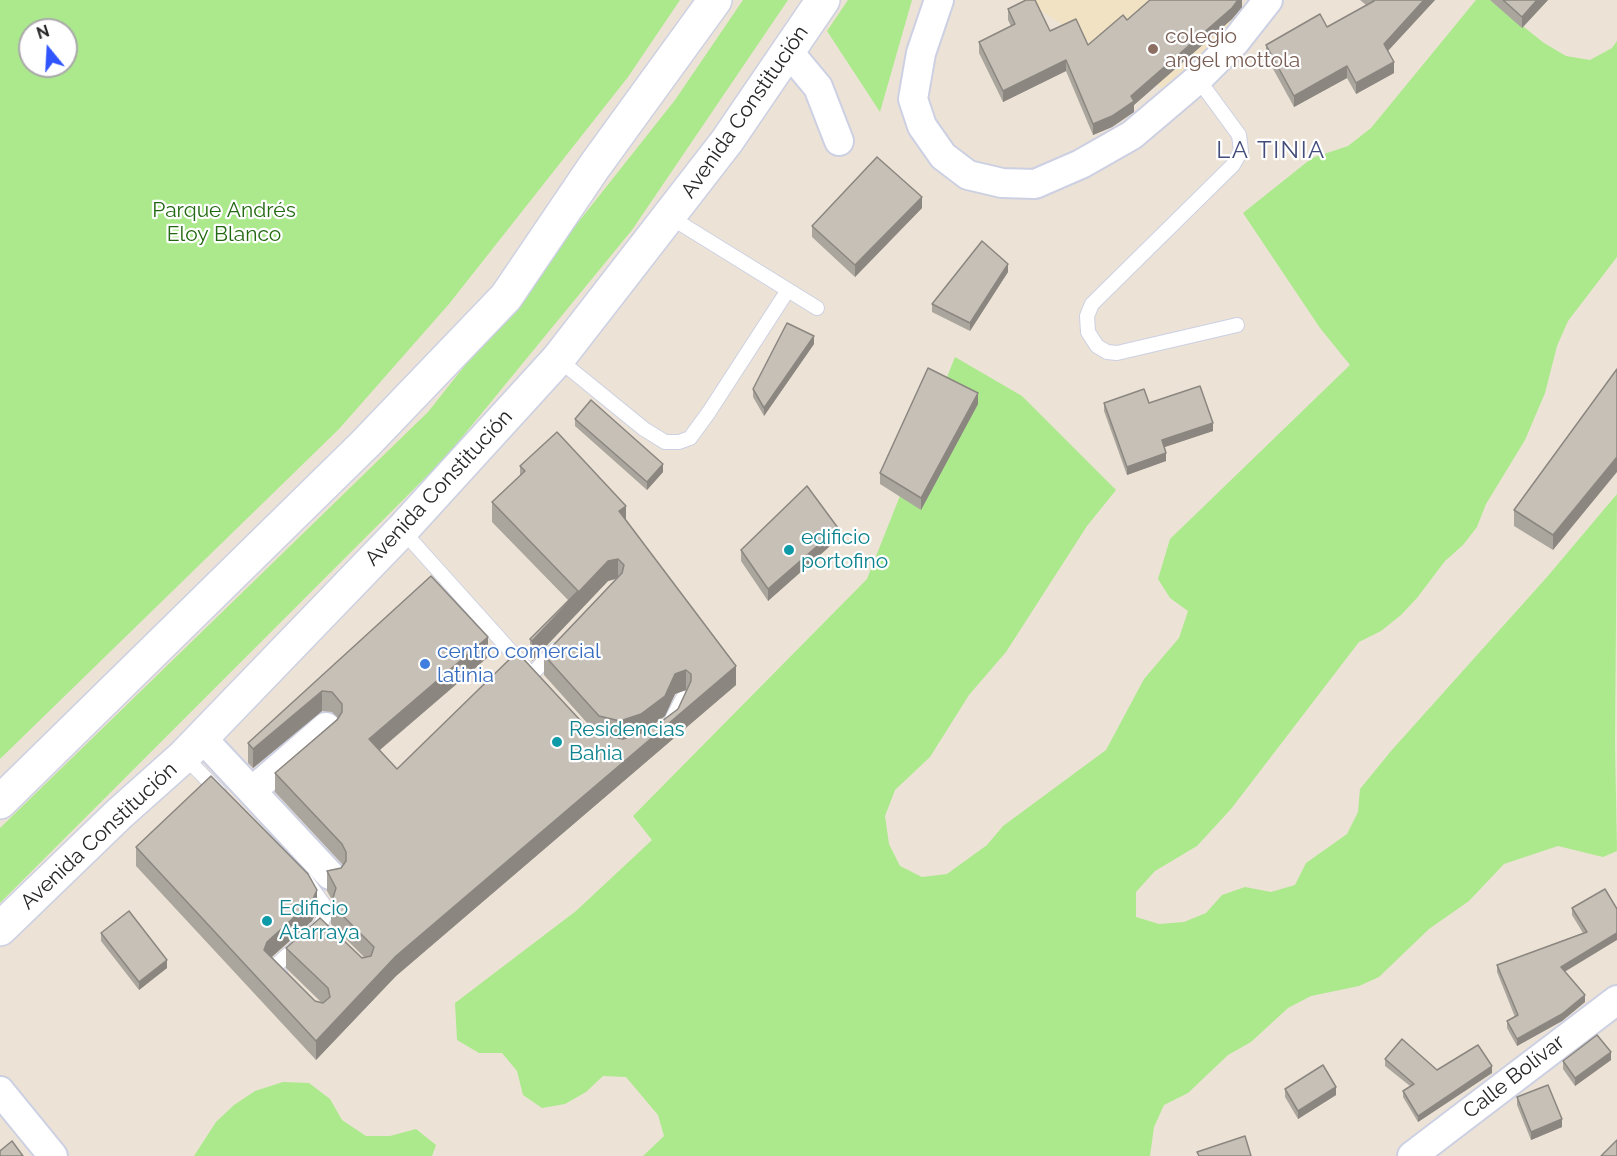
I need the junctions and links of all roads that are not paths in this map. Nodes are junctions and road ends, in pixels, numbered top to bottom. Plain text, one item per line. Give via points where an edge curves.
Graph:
1 (715, 0) edge
2 (823, 0) edge
3 (939, 0) edge
4 (1268, 0) edge
5 (788, 51) junction
6 (1198, 79) junction
7 (839, 141) dead end
8 (670, 217) junction
9 (788, 290) junction
10 (817, 308) dead end
11 (1238, 325) dead end
12 (558, 358) junction
13 (402, 530) junction
14 (562, 643) edge
15 (683, 698) edge
16 (327, 727) edge
17 (654, 735) edge
18 (193, 747) junction
19 (243, 798) junction
20 (0, 802) edge
21 (298, 872) edge
22 (330, 875) edge
23 (0, 929) edge
24 (289, 983) edge
25 (1617, 1000) edge
26 (0, 1091) edge
27 (53, 1156) edge
28 (1412, 1156) edge

1 - 20 main road via 506,297 358,451
2 - 5 main road, Avenida Constitución
3 - 6 street via 921,53 914,99 922,126 943,156 968,175 1002,183 1035,183 1081,164 1132,135
4 - 6 street via 1235,42
5 - 7 street via 818,87
5 - 8 main road, Avenida Constitución
6 - 11 lane via 1239,135 1241,151 1233,165 1092,304 1087,316 1088,332 1097,346 1117,353
8 - 9 lane
8 - 12 main road, Avenida Constitución
9 - 10 lane
9 - 12 lane via 709,412 690,438 679,442 665,442 644,429
12 - 13 main road, Avenida Constitución
13 - 14 lane via 535,679
13 - 18 main road, Avenida Constitución
15 - 17 lane via 672,722
16 - 19 street
18 - 19 street
18 - 23 main road, Avenida Constitución
19 - 22 street
21 - 24 lane via 315,888 327,909 323,930 273,968
25 - 28 street, Calle Bolívar
26 - 27 street

